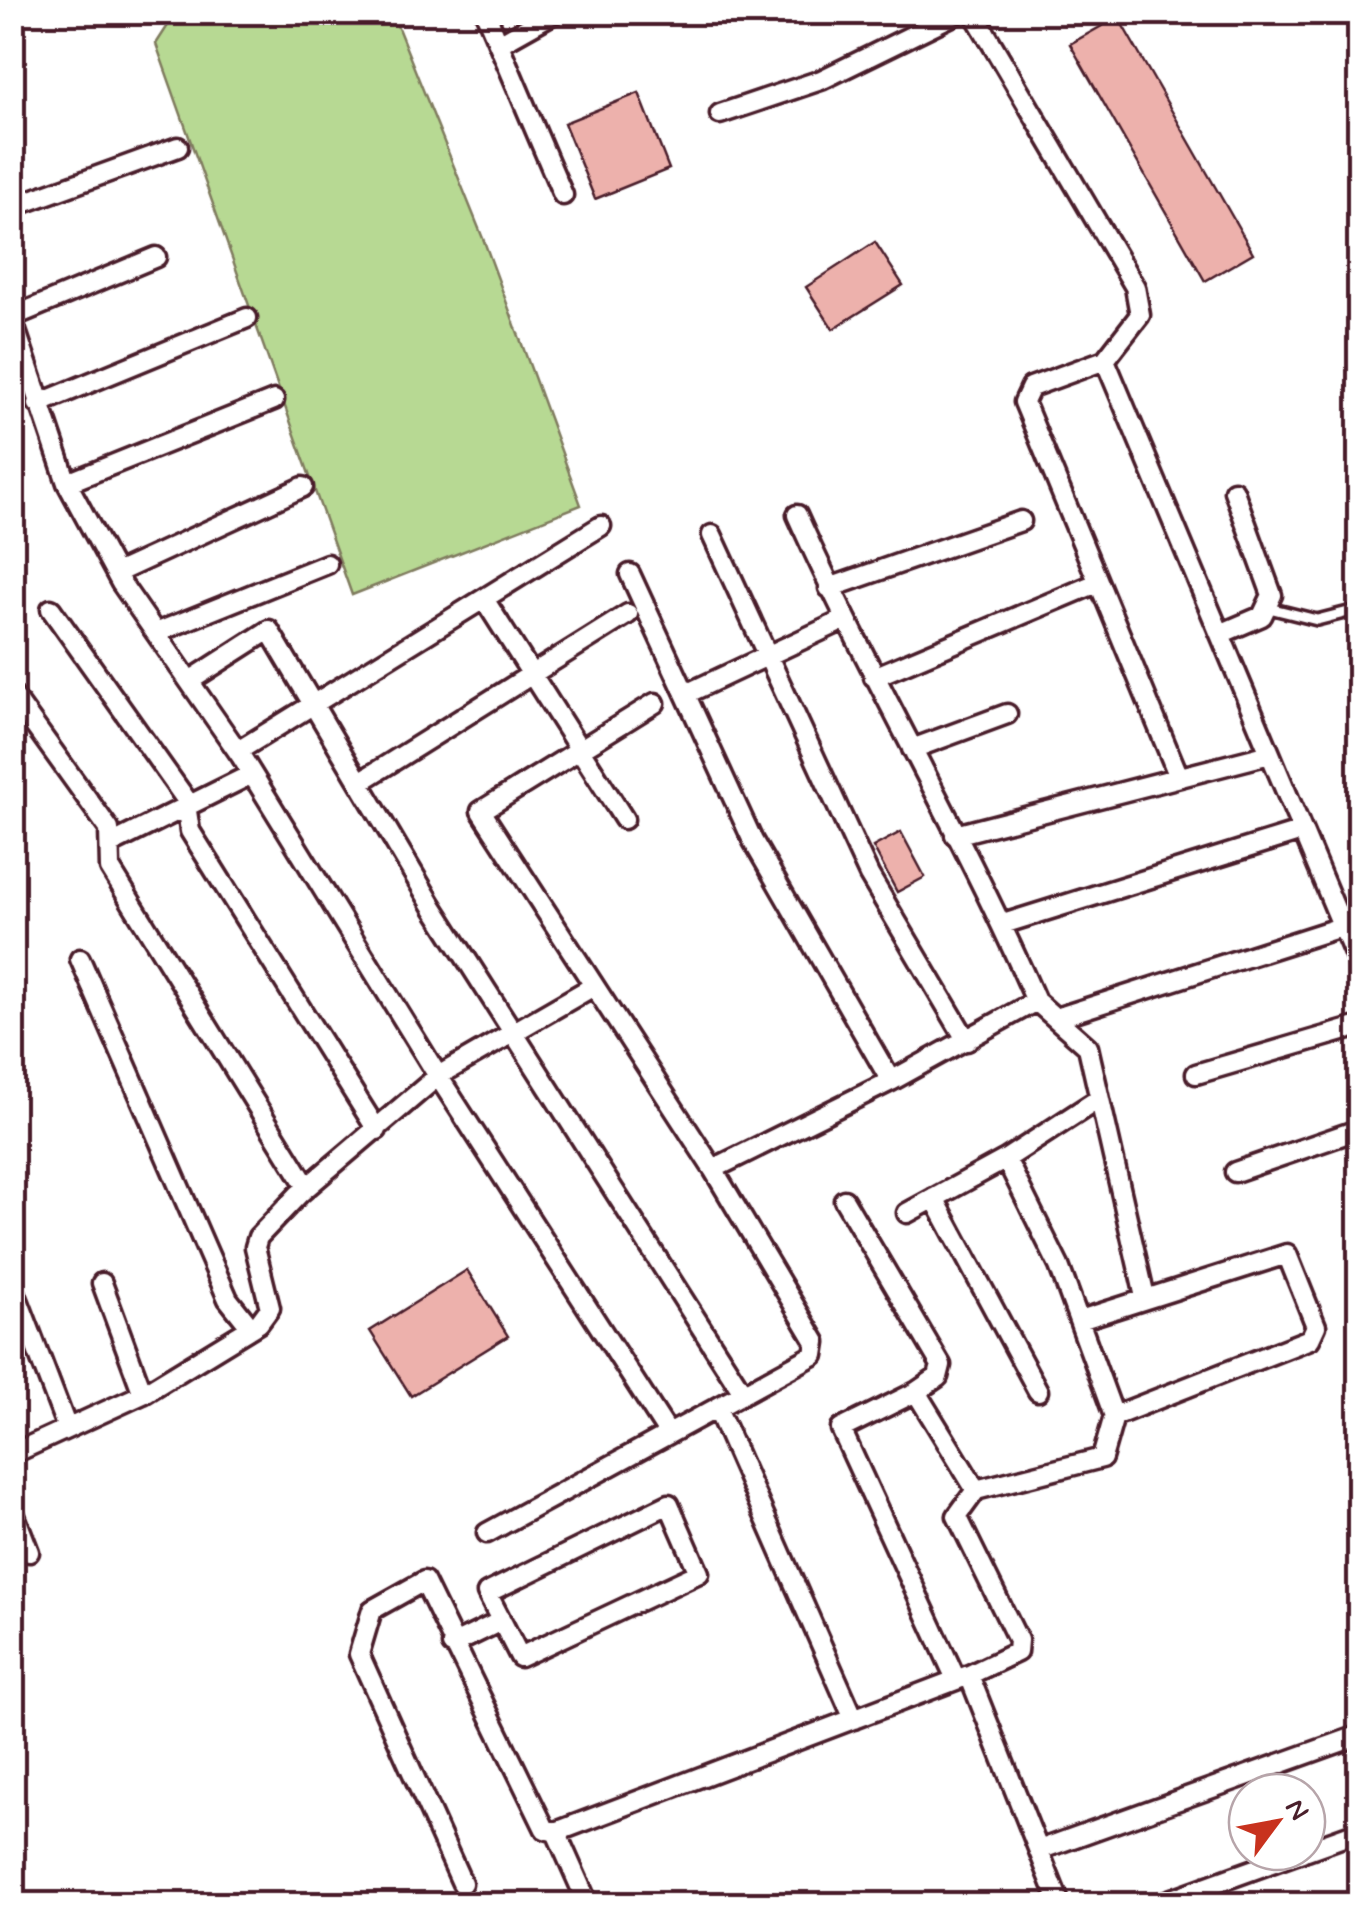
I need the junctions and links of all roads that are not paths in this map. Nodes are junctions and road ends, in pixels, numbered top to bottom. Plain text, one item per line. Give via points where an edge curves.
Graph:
1 (485, 12) edge
2 (556, 12) edge
3 (973, 12) edge
4 (948, 15) edge
5 (498, 44) junction
6 (720, 114) dead end
7 (178, 147) dead end
8 (563, 196) dead end
9 (12, 207) edge
10 (156, 256) dead end
11 (12, 318) edge
12 (247, 318) dead end
13 (1105, 360) junction
14 (274, 400) dead end
15 (38, 404) junction
16 (67, 482) junction
17 (303, 488) dead end
18 (1234, 490) dead end
19 (797, 515) dead end
20 (1021, 521) dead end
21 (601, 526) dead end
22 (712, 536) dead end
23 (327, 564) dead end
24 (116, 573) junction
25 (630, 574) dead end
26 (1098, 583) junction
27 (829, 588) junction
28 (484, 599) junction
29 (1269, 608) junction
30 (51, 609) dead end
31 (1360, 609) edge
32 (628, 614) dead end
33 (846, 619) junction
34 (158, 632) junction
35 (1220, 634) junction
36 (766, 655) junction
37 (532, 674) junction
38 (874, 677) junction
39 (191, 680) junction
40 (688, 693) junction
41 (12, 694) edge
42 (655, 703) dead end
43 (313, 704) junction
44 (1007, 714) dead end
45 (912, 748) junction
46 (580, 750) junction
47 (238, 751) junction
48 (1270, 754) junction
49 (252, 774) junction
50 (1179, 777) junction
51 (360, 782) junction
52 (186, 810) junction
53 (624, 819) dead end
54 (1302, 831) junction
55 (955, 835) junction
56 (111, 844) junction
57 (1002, 924) junction
58 (1344, 926) junction
59 (80, 959) dead end
60 (1360, 968) edge
61 (592, 987) junction
62 (1036, 1001) junction
63 (1056, 1018) junction
64 (1360, 1026) edge
65 (513, 1031) junction
66 (967, 1041) junction
67 (1196, 1074) dead end
68 (438, 1076) junction
69 (891, 1081) junction
70 (1097, 1100) junction
71 (1360, 1129) edge
72 (377, 1130) junction
73 (1006, 1159) junction
74 (713, 1169) junction
75 (1235, 1172) dead end
76 (307, 1187) junction
77 (934, 1198) junction
78 (844, 1200) dead end
79 (907, 1213) dead end
80 (102, 1283) dead end
81 (12, 1284) edge
82 (1145, 1297) junction
83 (1080, 1320) junction
84 (250, 1328) junction
85 (1038, 1391) dead end
86 (743, 1392) junction
87 (916, 1392) junction
88 (143, 1394) junction
89 (717, 1408) junction
90 (1114, 1416) junction
91 (67, 1428) junction
92 (668, 1434) junction
93 (12, 1454) edge
94 (976, 1490) junction
95 (12, 1508) edge
96 (487, 1533) dead end
97 (30, 1552) dead end
98 (502, 1621) junction
99 (452, 1645) junction
100 (963, 1677) junction
101 (854, 1719) junction
102 (1360, 1735) edge
103 (556, 1832) junction
104 (1360, 1832) edge
105 (1327, 1843) edge
106 (1039, 1850) junction
107 (1246, 1872) edge
108 (462, 1883) dead end
109 (588, 1904) edge
110 (1060, 1904) edge
111 (1158, 1904) edge

1 - 5 street
2 - 5 street
3 - 13 street via 1136,287 1140,315
4 - 6 street via 822,80
5 - 8 street
7 - 9 street
10 - 11 street
11 - 15 street
12 - 15 street
13 - 26 street via 1031,387 1024,402
13 - 35 street
14 - 16 street
15 - 16 street
16 - 24 street
17 - 24 street
18 - 29 street via 1272,595
19 - 27 street
20 - 27 street
21 - 28 street
22 - 36 street
23 - 34 street
24 - 34 street
25 - 40 street
26 - 38 street
26 - 50 street
27 - 33 street
28 - 37 street
28 - 43 street
29 - 31 lane via 1318,620
29 - 35 street
30 - 52 street via 185,798
32 - 37 street
33 - 36 street
33 - 38 street
34 - 39 street
35 - 48 street
36 - 40 street
36 - 66 street via 869,874
37 - 46 street
37 - 51 street
38 - 45 street
39 - 43 street via 268,630
39 - 47 street
40 - 69 street via 753,841
41 - 56 street via 109,829
42 - 46 street
43 - 47 street
43 - 51 street
44 - 45 street
45 - 55 street
46 - 53 street
46 - 61 street via 481,811
47 - 49 street
48 - 50 street
48 - 54 street
49 - 52 street
49 - 68 street
50 - 55 street
51 - 65 street
52 - 56 street
52 - 72 street via 190,831
54 - 57 street
54 - 58 street
55 - 57 street
56 - 76 street via 110,868
57 - 62 street
58 - 60 street
58 - 63 street
59 - 84 street via 228,1299
61 - 65 street
61 - 74 street
62 - 63 street
62 - 66 street
63 - 70 street via 1088,1047
64 - 67 street
65 - 68 street
65 - 86 street
66 - 69 street
68 - 72 street
68 - 92 street
69 - 74 street
70 - 73 street
70 - 82 street
71 - 75 street
72 - 76 street
73 - 77 street
73 - 83 street
74 - 86 street via 816,1342 814,1355
76 - 84 street via 258,1238 270,1308
77 - 79 street
77 - 85 street
78 - 87 street via 942,1365 938,1377
80 - 88 street
81 - 91 street
82 - 83 street
82 - 90 street via 1286,1254 1315,1334
83 - 90 street
84 - 88 street
86 - 89 street
87 - 94 street
87 - 100 street via 842,1430
88 - 91 street
89 - 92 street
89 - 101 street
90 - 94 street via 1102,1458
91 - 93 street
92 - 96 street
94 - 100 street via 957,1516 1018,1640 1017,1652
95 - 97 street
98 - 98 street via 488,1594 669,1504 699,1573 520,1658
98 - 99 street
99 - 103 street via 545,1829
99 - 108 street via 424,1581 372,1610 359,1654
100 - 101 street
100 - 106 street
101 - 103 street
102 - 106 street
103 - 109 street
104 - 105 street
106 - 110 street
107 - 111 street

